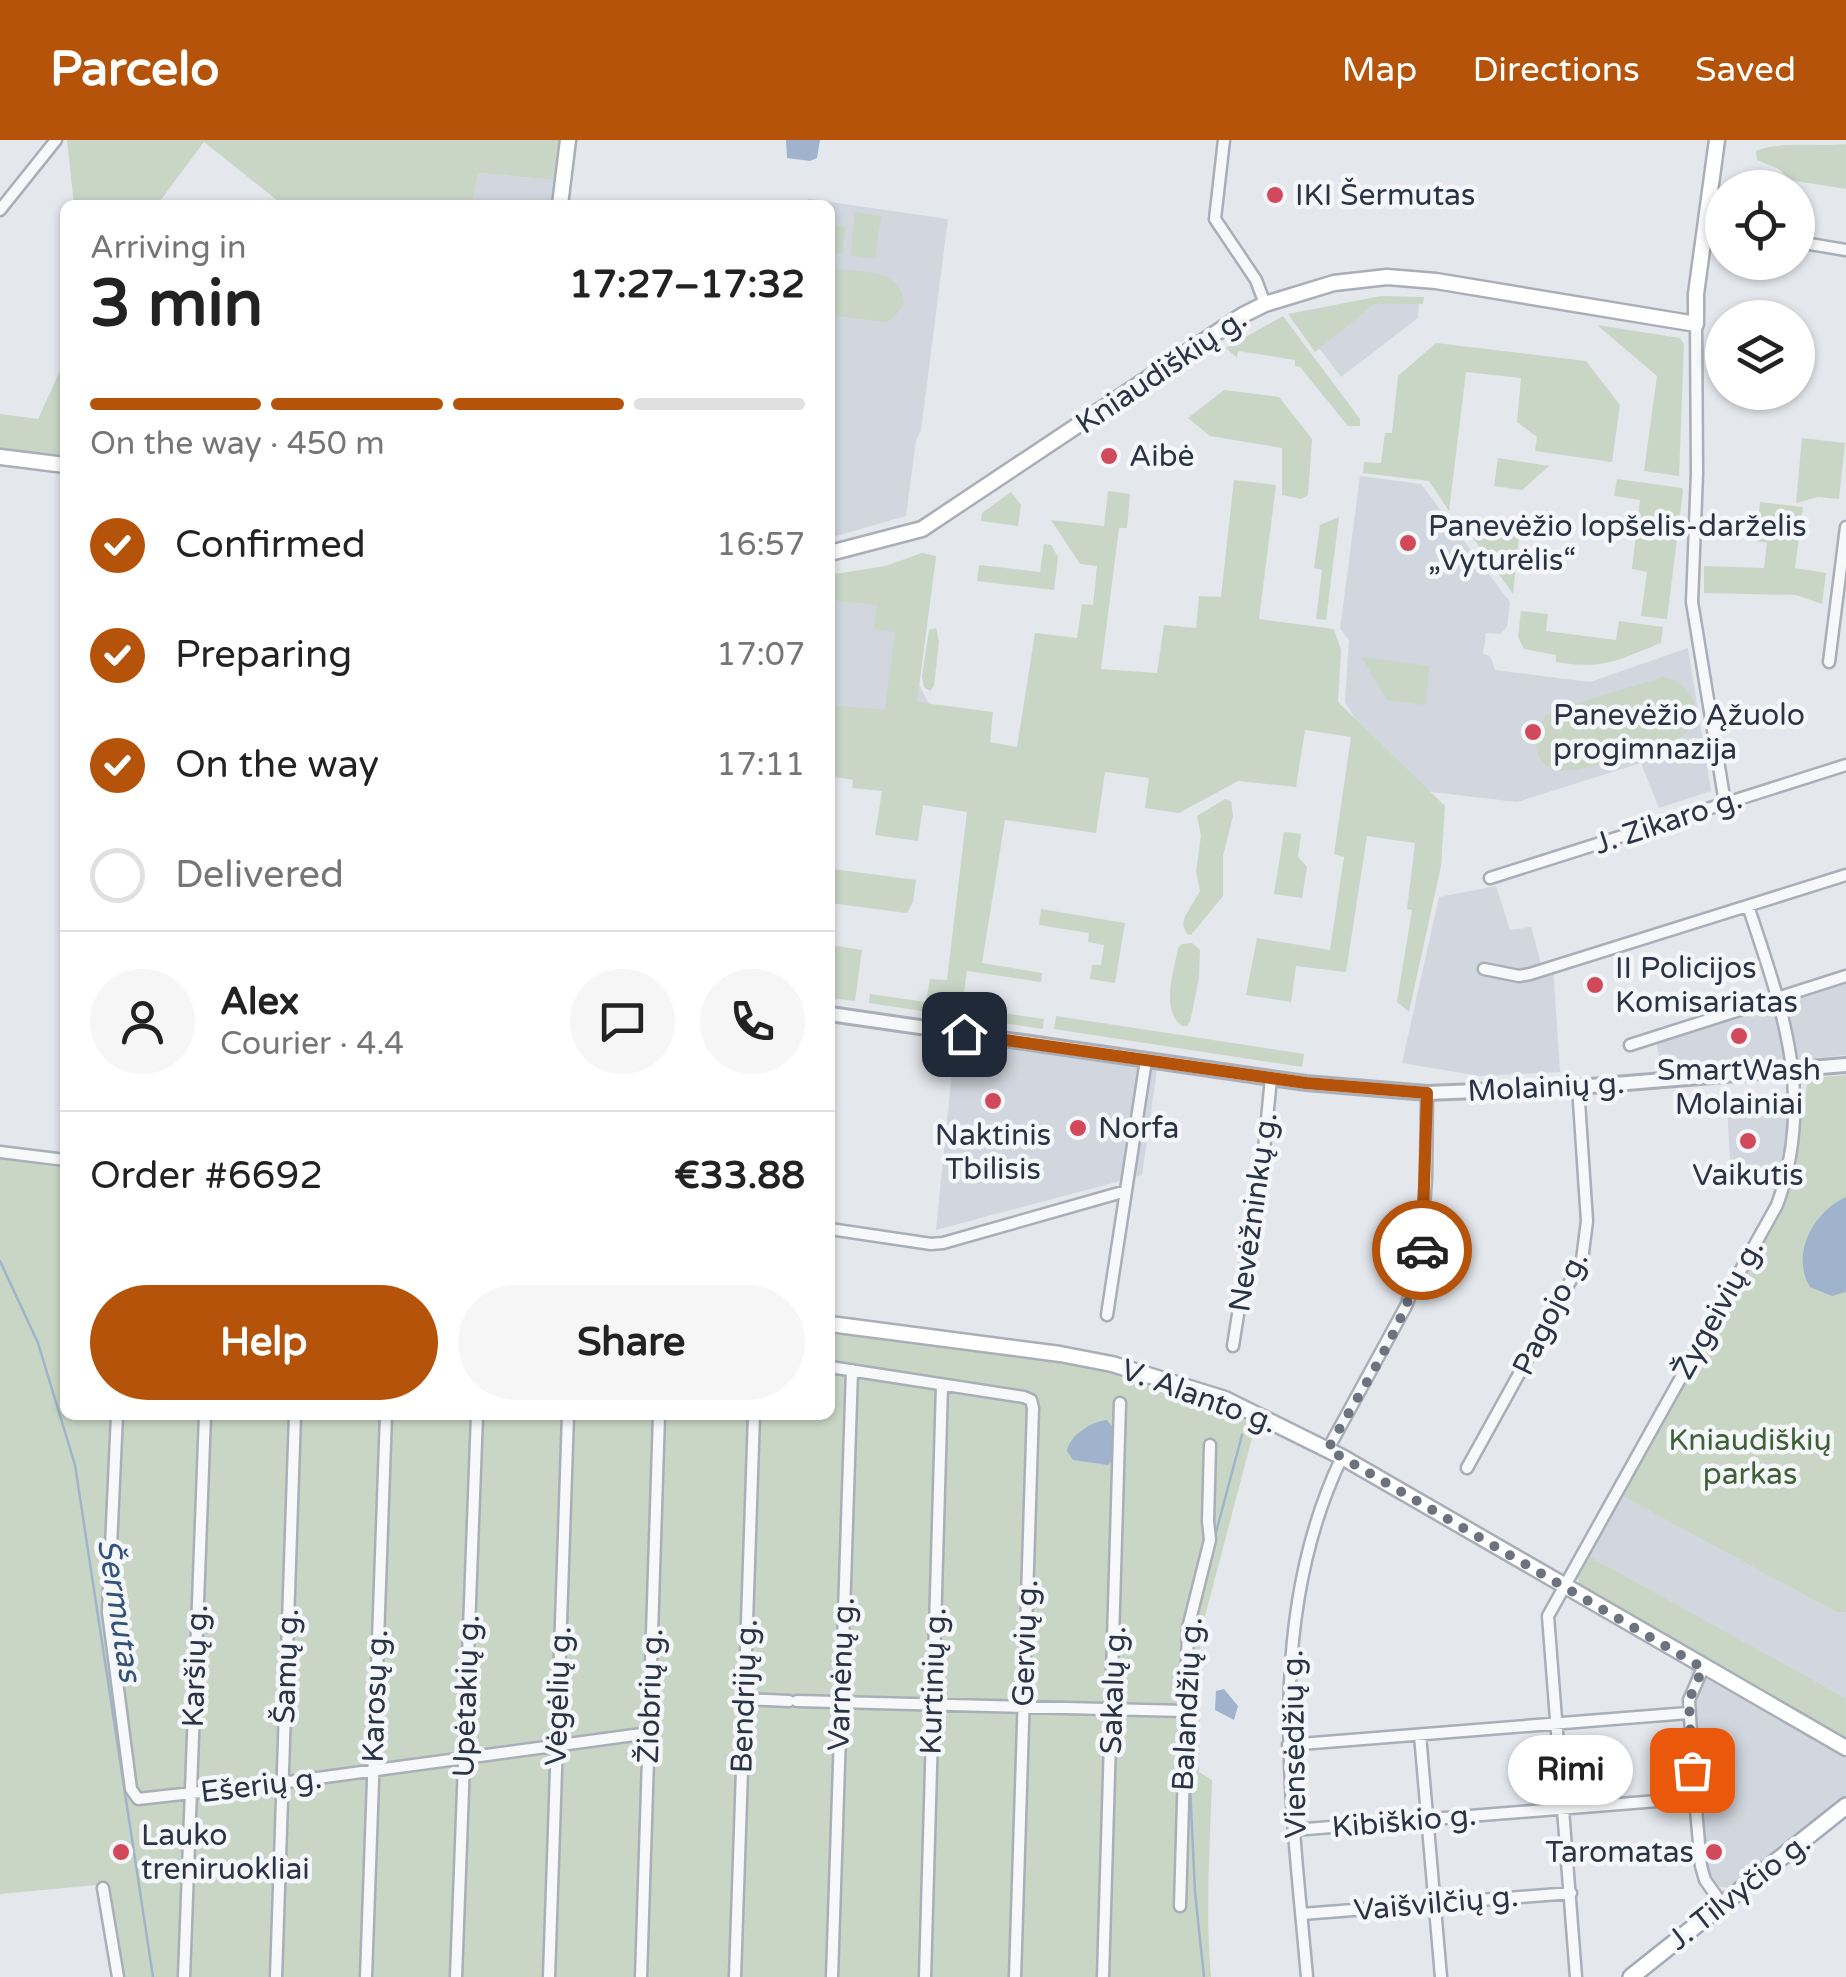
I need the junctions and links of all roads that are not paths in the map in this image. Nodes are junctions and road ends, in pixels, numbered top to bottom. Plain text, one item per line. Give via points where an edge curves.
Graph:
1 (56, 140) edge
2 (568, 140) edge
3 (1224, 140) edge
4 (1718, 140) edge
5 (1714, 170) edge
6 (561, 200) edge
7 (0, 210) edge
8 (1705, 228) edge
9 (1815, 245) edge
10 (1846, 250) edge
11 (1265, 304) junction
12 (1696, 324) junction
13 (0, 457) edge
14 (60, 464) edge
15 (1846, 527) edge
16 (835, 552) edge
17 (1830, 662) dead end
18 (1846, 765) edge
19 (1725, 804) junction
20 (1846, 875) edge
21 (1490, 878) dead end
22 (1748, 906) junction
23 (1484, 970) dead end
24 (1846, 976) edge
25 (1778, 998) junction
26 (835, 1015) edge
27 (1630, 1044) dead end
28 (1146, 1060) junction
29 (1846, 1065) edge
30 (1794, 1069) junction
31 (1271, 1078) junction
32 (1578, 1087) junction
33 (1427, 1093) junction
34 (0, 1152) edge
35 (60, 1159) edge
36 (1126, 1191) junction
37 (835, 1230) edge
38 (1107, 1315) dead end
39 (835, 1325) edge
40 (1233, 1346) dead end
41 (835, 1368) edge
42 (852, 1370) junction
43 (942, 1385) junction
44 (1120, 1403) dead end
45 (117, 1420) edge
46 (205, 1420) edge
47 (295, 1420) edge
48 (386, 1420) edge
49 (477, 1420) edge
50 (568, 1420) edge
51 (659, 1420) edge
52 (754, 1420) edge
53 (1210, 1445) dead end
54 (1328, 1449) junction
55 (1342, 1457) junction
56 (1468, 1468) dead end
57 (1564, 1587) junction
58 (1703, 1668) junction
59 (743, 1699) junction
60 (840, 1702) junction
61 (933, 1705) junction
62 (1022, 1707) junction
63 (1112, 1709) junction
64 (1184, 1711) junction
65 (1688, 1713) junction
66 (1556, 1725) junction
67 (649, 1733) junction
68 (1420, 1735) junction
69 (1288, 1745) junction
70 (556, 1746) junction
71 (1846, 1748) edge
72 (464, 1758) junction
73 (372, 1771) junction
74 (282, 1783) junction
75 (190, 1793) junction
76 (1694, 1798) junction
77 (1846, 1806) edge
78 (1563, 1808) junction
79 (1427, 1818) junction
80 (1294, 1830) junction
81 (103, 1888) dead end
82 (1571, 1893) junction
83 (1434, 1903) junction
84 (1722, 1904) junction
85 (1180, 1906) dead end
86 (1302, 1914) junction
87 (118, 1977) edge
88 (184, 1977) edge
89 (276, 1977) edge
90 (366, 1977) edge
91 (456, 1977) edge
92 (549, 1977) edge
93 (641, 1977) edge
94 (735, 1977) edge
95 (832, 1977) edge
96 (925, 1977) edge
97 (1016, 1977) edge
98 (1104, 1977) edge
99 (1307, 1977) edge
100 (1441, 1977) edge
101 (1576, 1977) edge
102 (1632, 1977) edge

1 - 7 street
2 - 6 main road
3 - 11 street via 1214,220
4 - 5 main road
8 - 12 main road
9 - 10 street
11 - 12 main road, Kniaudiškių g. via 1354,278 1405,278
11 - 16 main road, Kniaudiškių g. via 922,530
12 - 19 street via 1692,602
13 - 14 main road
15 - 17 street
18 - 19 street, J. Zikaro g.
19 - 21 street, J. Zikaro g.
20 - 22 street
22 - 23 street via 1530,974
22 - 25 street, Žygeivių g.
24 - 25 street
25 - 27 street
25 - 30 street, Žygeivių g.
26 - 28 street, Molainių g.
28 - 31 street, Molainių g.
28 - 36 street
29 - 30 street, Molainių g.
30 - 32 street, Molainių g.
30 - 57 street, Žygeivių g. via 1794,1144 1776,1204
31 - 33 street, Molainių g.
31 - 40 street, Nevėžninkų g.
32 - 33 street, Molainių g.
32 - 56 street, Pagojo g. via 1587,1221 1582,1260
33 - 54 street via 1419,1272
34 - 35 street
36 - 37 street via 931,1244
36 - 38 street
39 - 54 main road, V. Alanto g. via 1112,1364 1225,1399
41 - 42 street, Gervių g.
42 - 43 street, Gervių g.
42 - 60 street, Varnėnų g.
43 - 61 street, Kurtinių g.
43 - 62 street, Gervių g. via 1024,1396 1033,1408
44 - 63 street, Sakalų g.
45 - 75 street, Ešerių g. via 108,1612 131,1788 138,1799
46 - 75 street, Karšių g.
47 - 74 street, Šamų g.
48 - 73 street, Karosų g.
49 - 72 street, Upėtakių g.
50 - 70 street, Vėgėlių g.
51 - 67 street, Žiobrių g.
52 - 59 street, Bendrijų g.
53 - 64 street, Balandžių g. via 1210,1540 1188,1628
54 - 55 main road, V. Alanto g.
55 - 57 main road, V. Alanto g.
55 - 69 street, Viensėdžių g. via 1298,1596 1288,1669
57 - 58 main road, V. Alanto g.
57 - 66 street, Žygeivių g. via 1548,1616
58 - 65 street
58 - 71 main road, V. Alanto g.
59 - 60 street
59 - 94 street, Bendrijų g.
60 - 61 street
60 - 95 street, Varnėnų g.
61 - 62 street
61 - 96 street, Kurtinių g.
62 - 63 street
62 - 97 street, Gervių g.
63 - 64 street
63 - 98 street, Sakalų g.
64 - 85 street, Balandžių g.
65 - 66 street
65 - 76 street
66 - 68 street
66 - 78 street, Žygeivių g.
67 - 70 street, Ešerių g.
67 - 93 street, Žiobrių g.
68 - 69 street
68 - 79 street
69 - 80 street, Viensėdžių g.
70 - 72 street, Ešerių g.
70 - 92 street, Vėgėlių g.
72 - 73 street, Ešerių g.
72 - 91 street, Upėtakių g.
73 - 74 street, Ešerių g.
73 - 90 street, Karosų g.
74 - 75 street, Ešerių g.
74 - 89 street, Šamų g.
75 - 88 street, Karšių g.
76 - 78 street, Kibiškio g.
76 - 84 street via 1700,1866
77 - 84 main road, J. Tilvyčio g.
78 - 79 street, Kibiškio g.
78 - 82 street, Žygeivių g.
79 - 80 street, Kibiškio g.
79 - 83 street
80 - 86 street, Viensėdžių g.
81 - 87 street
82 - 83 street, Vaišvilčių g.
82 - 101 street, Žygeivių g.
83 - 86 street, Vaišvilčių g.
83 - 100 street
84 - 102 main road, J. Tilvyčio g.
86 - 99 street, Viensėdžių g.

